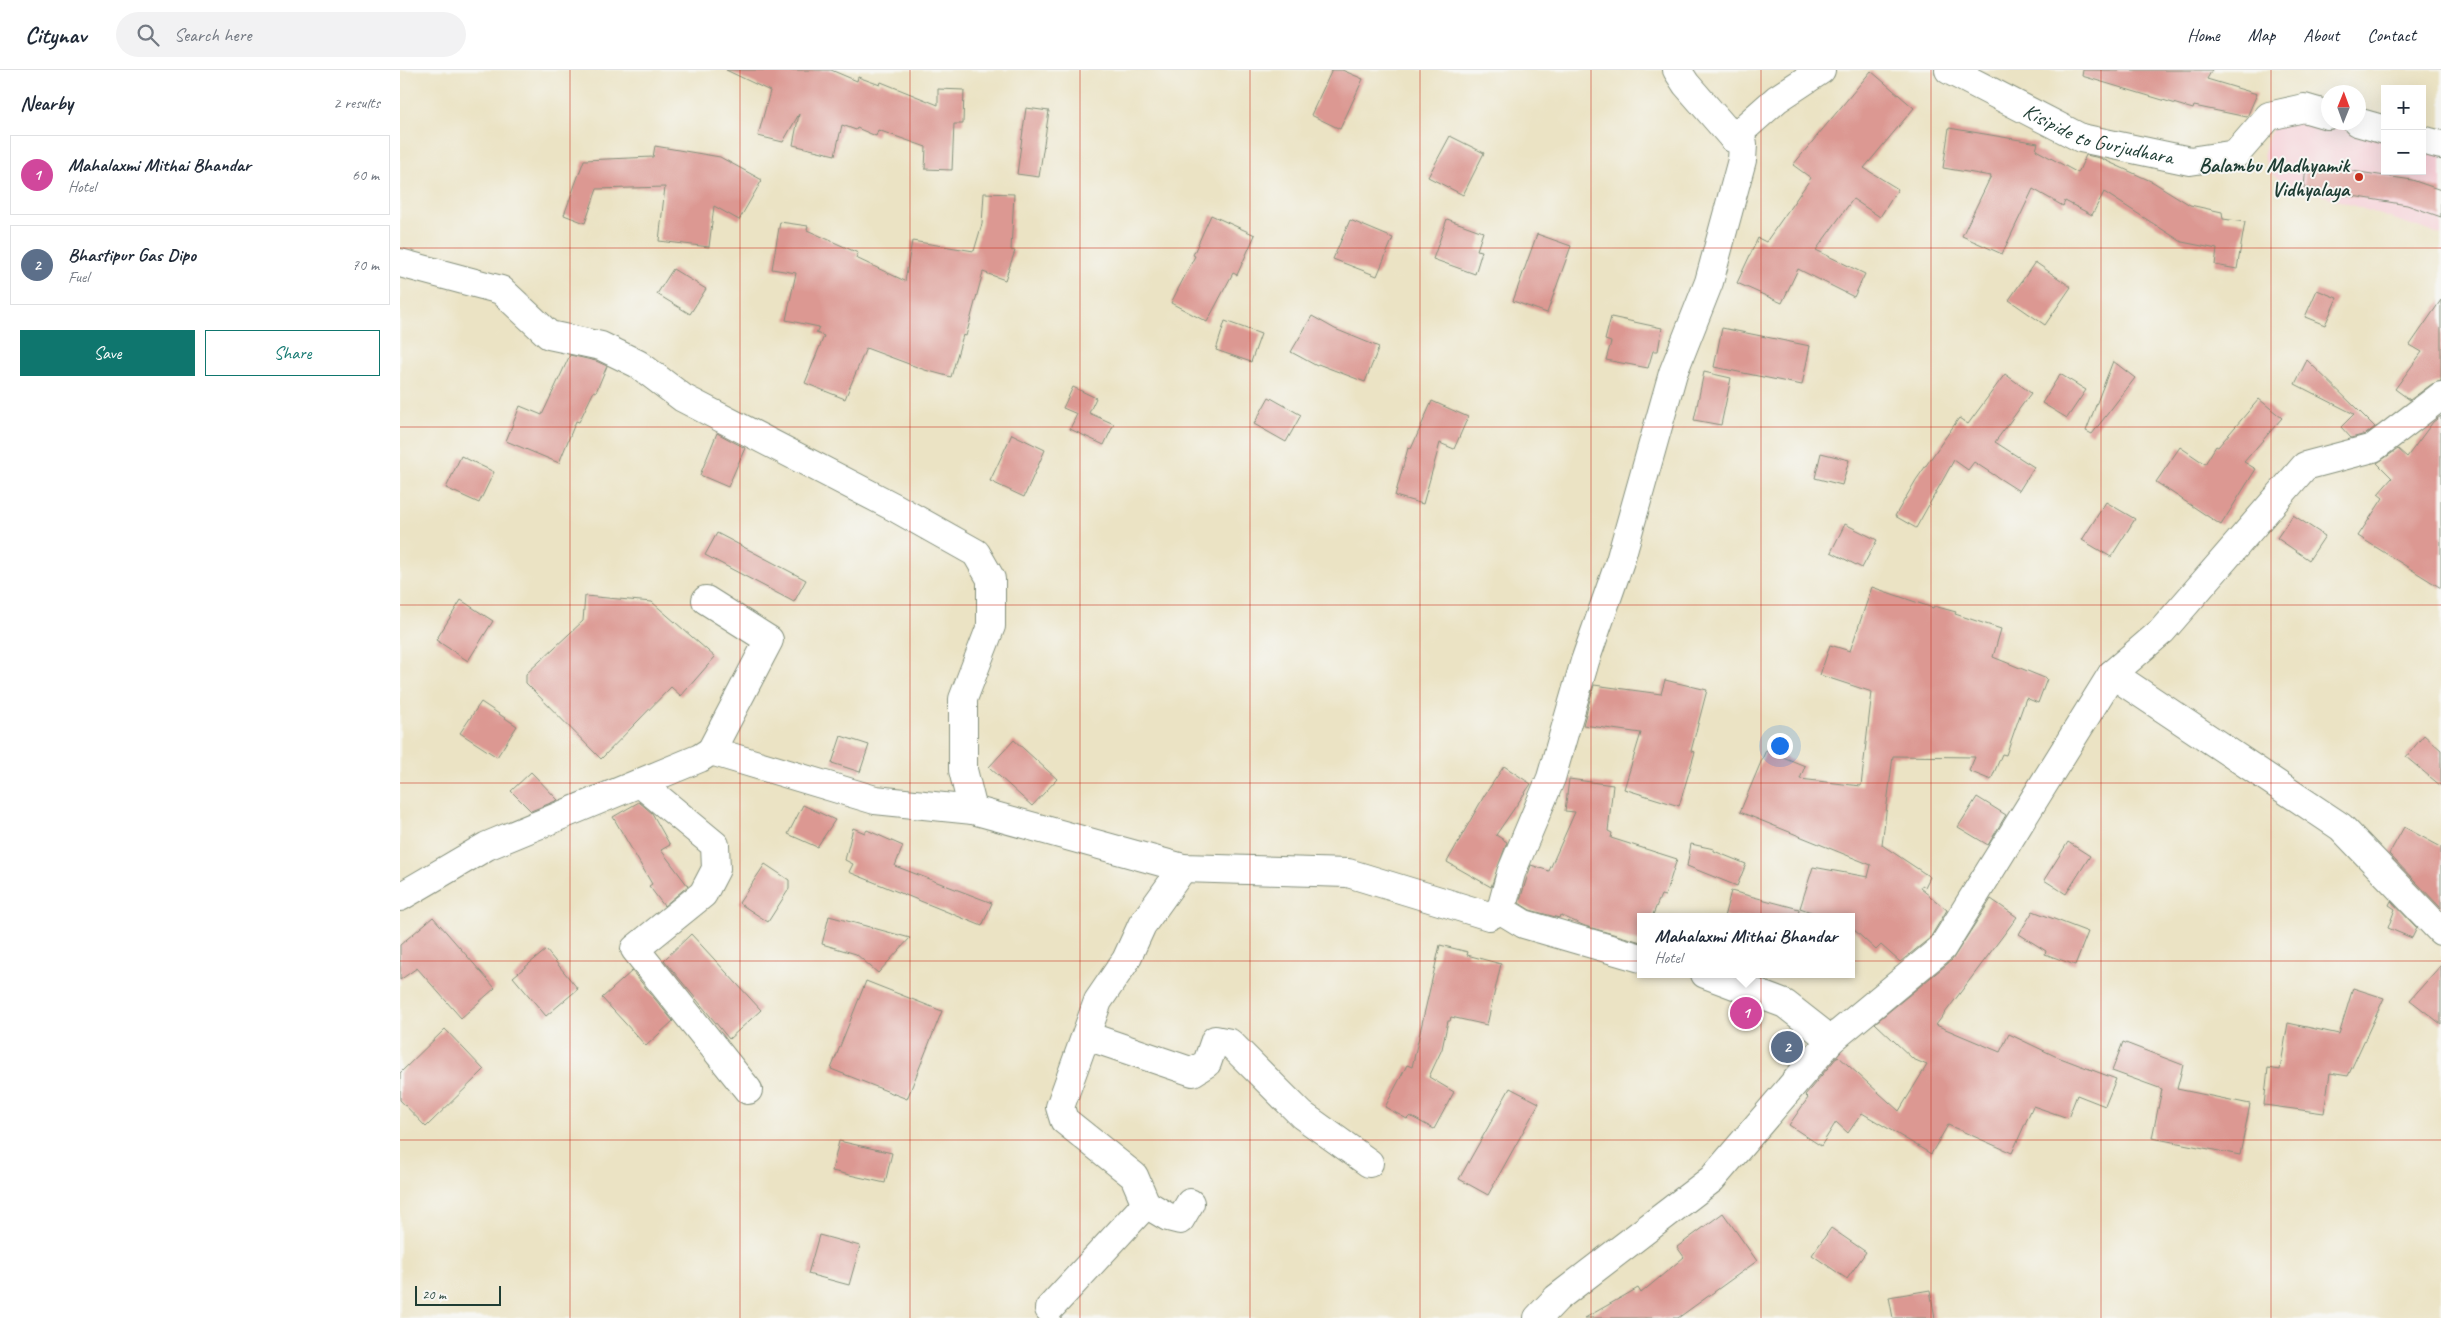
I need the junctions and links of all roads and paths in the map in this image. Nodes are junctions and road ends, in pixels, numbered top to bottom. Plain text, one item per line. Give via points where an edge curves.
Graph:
1 (1677, 70) edge
2 (1821, 70) edge
3 (1950, 70) edge
4 (2321, 113) edge
5 (2366, 125) edge
6 (2381, 129) edge
7 (1733, 138) junction
8 (2426, 141) edge
9 (2441, 145) edge
10 (400, 263) edge
11 (2441, 396) edge
12 (706, 600) dead end
13 (2112, 674) junction
14 (712, 751) junction
15 (640, 783) junction
16 (973, 810) junction
17 (1184, 868) junction
18 (400, 897) edge
19 (1501, 910) junction
20 (2441, 931) edge
21 (1637, 957) edge
22 (1716, 978) edge
23 (1087, 1036) junction
24 (1831, 1040) junction
25 (748, 1090) dead end
26 (1369, 1163) dead end
27 (1190, 1203) dead end
28 (1146, 1204) junction
29 (1049, 1309) dead end
30 (1538, 1318) edge

1 - 7 street
2 - 7 street via 1777,99
3 - 4 street, Kisipide to Gurjudhara via 2081,138 2190,161 2236,154 2269,116 2304,108
5 - 6 street
7 - 19 street via 1743,144 1742,160 1709,282 1672,373 1620,561 1585,661 1551,778 1511,873
8 - 9 street
10 - 16 street via 501,290 549,335 601,346 638,364 684,398 976,553 991,579 991,626 963,699 963,770
11 - 13 street via 2373,448 2305,466 2162,631
12 - 14 street via 769,640
13 - 20 street via 2341,828
13 - 24 street via 1942,948
14 - 15 street
14 - 16 street via 875,800
15 - 18 street via 487,846
15 - 25 street via 715,845 716,869 703,894 635,949
16 - 17 street
17 - 19 street via 1348,873 1489,916
17 - 23 street via 1142,925 1126,960 1098,1001
19 - 21 street via 1524,924
22 - 24 street via 1785,1004
23 - 26 street via 1193,1072 1206,1063 1216,1040 1230,1043 1302,1115
23 - 28 street via 1060,1107 1064,1120 1134,1176
24 - 30 street via 1712,1179 1557,1298
27 - 28 street via 1180,1220
28 - 29 street

